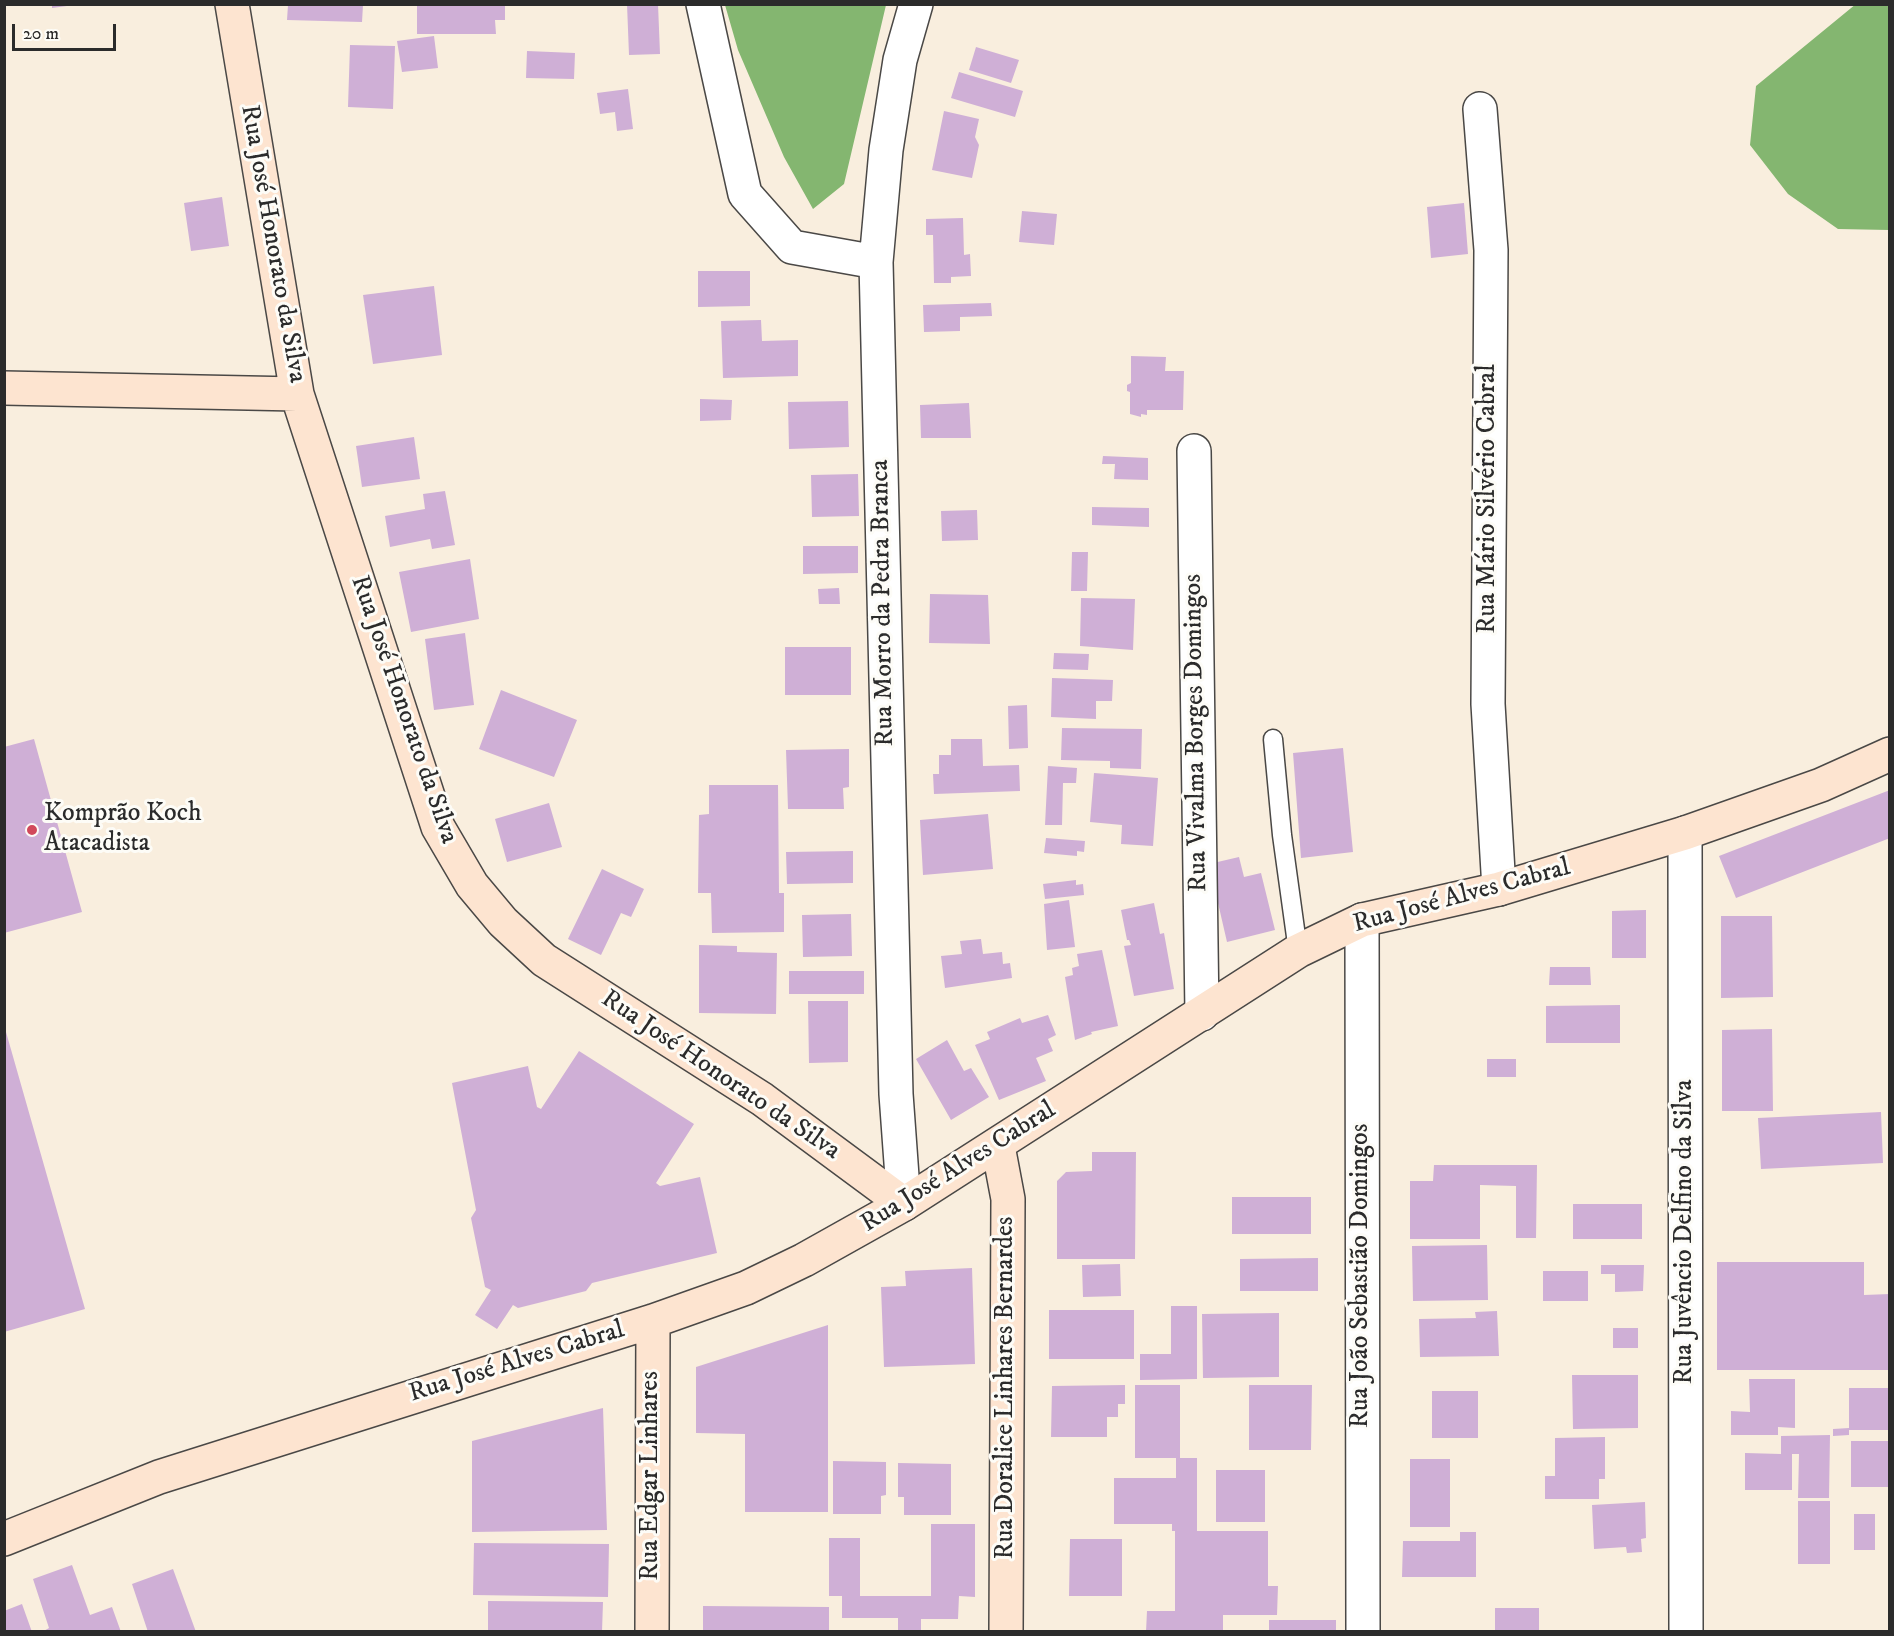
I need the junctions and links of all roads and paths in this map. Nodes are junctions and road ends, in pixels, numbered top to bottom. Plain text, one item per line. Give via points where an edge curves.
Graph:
1 (232, 4) edge
2 (703, 4) edge
3 (915, 4) edge
4 (1480, 109) dead end
5 (876, 262) junction
6 (4, 388) edge
7 (297, 394) junction
8 (1194, 452) dead end
9 (1273, 739) dead end
10 (1890, 754) edge
11 (1685, 834) junction
12 (1499, 889) junction
13 (1362, 920) junction
14 (1298, 951) junction
15 (1202, 1014) junction
16 (998, 1146) junction
17 (904, 1204) junction
18 (652, 1321) junction
19 (4, 1539) edge
20 (652, 1632) edge
21 (1006, 1632) edge
22 (1363, 1632) edge
23 (1686, 1632) edge

1 - 7 street, Rua José Honorato da Silva
2 - 5 street via 745,194 792,247
3 - 5 street, Rua Morro da Pedra Branca via 900,60 886,150
4 - 12 street, Rua Mário Silvério Cabral via 1491,250 1488,704
5 - 17 street, Rua Morro da Pedra Branca via 896,1094
6 - 7 street
7 - 17 street, Rua José Honorato da Silva via 438,827 472,885 502,922 544,960 762,1099
8 - 15 street, Rua Vivalma Borges Domingos
9 - 14 lane
10 - 11 street, Rua José Alves Cabral via 1821,785
11 - 12 street, Rua José Alves Cabral
11 - 23 street, Rua Juvêncio Delfino da Silva
12 - 13 street, Rua José Alves Cabral
13 - 14 street, Rua José Alves Cabral
13 - 22 street, Rua João Sebastião Domingos
14 - 15 street, Rua José Alves Cabral
15 - 16 street, Rua José Alves Cabral
16 - 17 street, Rua José Alves Cabral
16 - 21 street, Rua Doralice Linhares Bernardes via 1008,1199
17 - 18 street, Rua José Alves Cabral via 746,1288
18 - 19 street, Rua José Alves Cabral via 159,1477
18 - 20 street, Rua Edgar Linhares

